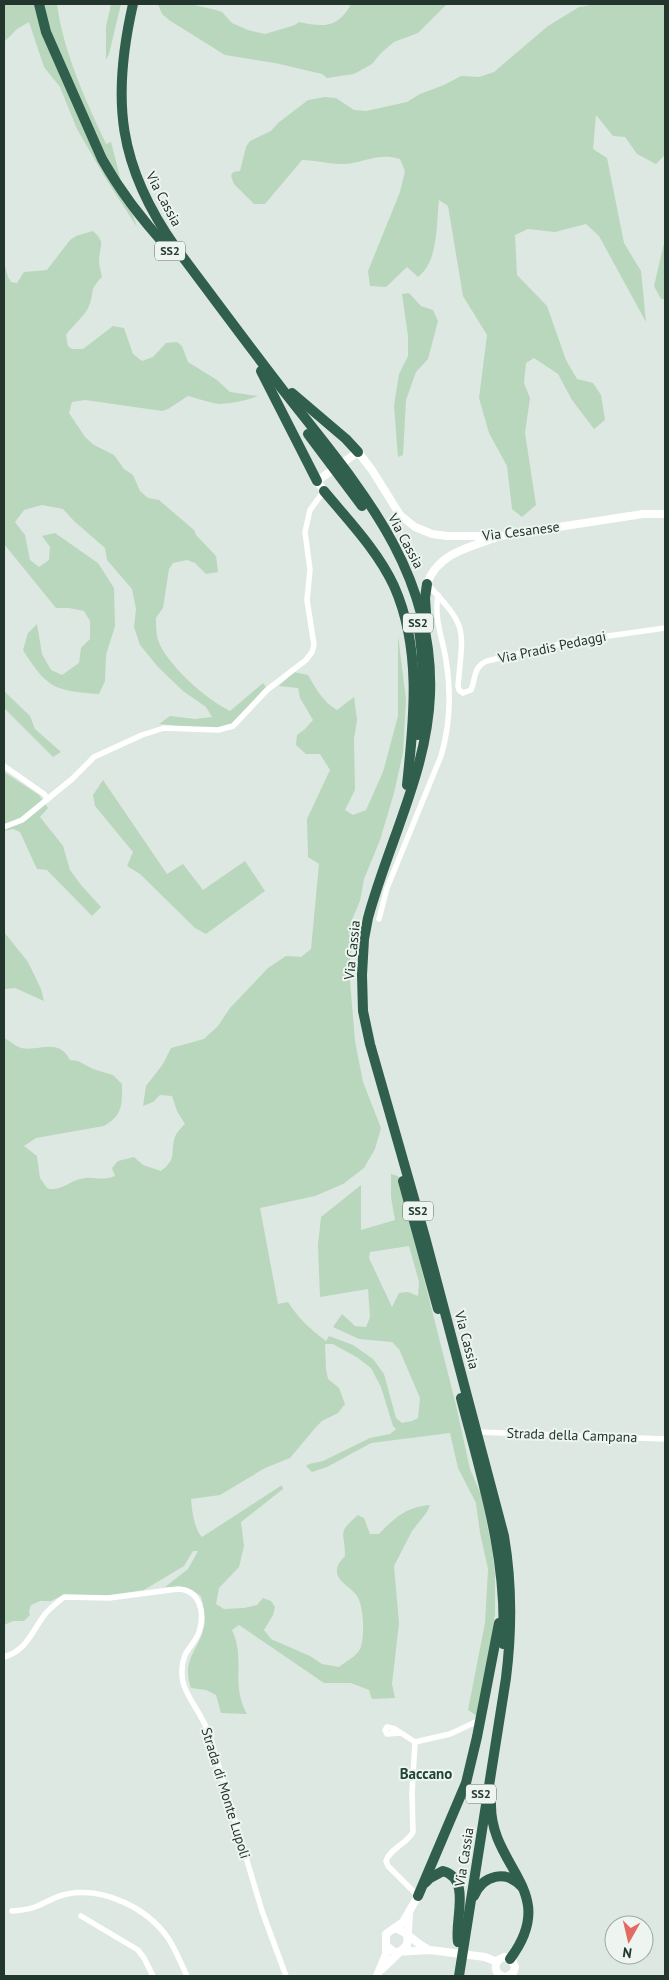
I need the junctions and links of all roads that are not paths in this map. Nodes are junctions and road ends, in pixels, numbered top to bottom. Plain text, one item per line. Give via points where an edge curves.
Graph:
1 (39, 4) edge
2 (126, 4) edge
3 (133, 4) edge
4 (168, 248) junction
5 (256, 355) junction
6 (261, 371) junction
7 (358, 452) junction
8 (330, 456) junction
9 (345, 476) junction
10 (317, 481) junction
11 (324, 491) junction
12 (665, 514) edge
13 (500, 536) junction
14 (427, 584) junction
15 (438, 595) junction
16 (665, 628) edge
17 (430, 651) junction
18 (4, 766) edge
19 (407, 785) junction
20 (48, 799) junction
21 (4, 827) edge
22 (379, 919) dead end
23 (464, 1382) junction
24 (479, 1432) junction
25 (665, 1439) edge
26 (485, 1464) junction
27 (503, 1600) junction
28 (4, 1657) edge
29 (475, 1727) junction
30 (401, 1733) dead end
31 (415, 1742) junction
32 (490, 1775) junction
33 (420, 1892) junction
34 (526, 1892) junction
35 (12, 1910) dead end
36 (409, 1913) junction
37 (469, 1914) junction
38 (81, 1916) dead end
39 (395, 1928) junction
40 (408, 1936) junction
41 (461, 1942) junction
42 (387, 1946) junction
43 (402, 1950) junction
44 (430, 1950) junction
45 (510, 1959) junction
46 (458, 1962) junction
47 (497, 1962) junction
48 (378, 1974) edge
49 (153, 1976) edge
50 (187, 1976) edge
51 (286, 1976) edge
52 (453, 1976) edge
53 (459, 1976) edge
54 (500, 1976) edge
55 (508, 1976) edge

1 - 4 highway via 46,32 102,159 146,223
2 - 4 highway, Via Cassia / SS2 via 115,62 114,101 118,133 135,191 146,216
3 - 5 highway, Via Cassia / SS2 via 123,55 120,99 123,129 135,174 164,231
4 - 6 highway, Via Cassia / SS2
5 - 7 highway via 274,370 291,392
5 - 8 highway, Via Cassia / SS2
6 - 8 highway, Via Cassia / SS2
6 - 10 highway
7 - 10 street
7 - 13 street, Via Cesanese via 393,507 413,525 440,535
8 - 9 highway, Via Cassia / SS2
9 - 17 highway, Via Cassia / SS2 via 398,550 423,616
9 - 19 highway, Via Cassia / SS2 via 392,552 404,577 417,621 423,654 423,697 417,746
10 - 11 street
11 - 19 highway via 378,559 405,616 414,696
11 - 20 street via 313,504 305,528 310,570 307,600 314,645 306,660 267,690 231,727 218,730 168,727 152,731 94,757
12 - 13 street, Via Cesanese via 642,514
13 - 14 street via 452,554 436,567
14 - 15 street, Via Pradis Pedaggi
14 - 17 highway via 425,600
15 - 16 street, Via Pradis Pedaggi via 453,613 462,632 458,686 465,694 472,689 476,670 487,661 573,641
15 - 22 street via 436,614 447,670 447,735 387,888
17 - 23 highway, Via Cassia / SS2 via 430,696 425,735 368,918 363,952 363,1011
18 - 20 street
19 - 27 highway, Via Cassia / SS2 via 362,916 356,963 357,1018 496,1535
20 - 21 street via 22,820
23 - 24 street
23 - 26 highway, Via Cassia / SS2
24 - 25 street, Strada della Campana
24 - 26 street
26 - 32 highway, Via Cassia / SS2 via 504,1536 511,1603 508,1663
27 - 29 highway via 481,1719
27 - 41 highway, Via Cassia / SS2 via 500,1676
28 - 51 street, Strada di Monte Lupoli via 12,1655 30,1640 45,1614 64,1597 103,1599 178,1589 195,1595 201,1623 183,1663 183,1682 211,1740 262,1911
29 - 31 street
29 - 33 highway via 464,1790
30 - 31 street
31 - 33 street via 414,1832 388,1855 386,1861 394,1872
32 - 34 highway via 494,1828 499,1844
32 - 37 highway, Via Cassia / SS2
33 - 36 street
33 - 41 highway via 436,1873 443,1871 453,1875 460,1897 456,1934
34 - 37 highway via 512,1878 502,1876 486,1880 478,1888
34 - 45 highway via 529,1912 526,1929
35 - 50 street via 32,1908 71,1893 118,1900 136,1909 161,1930
36 - 39 street
36 - 40 street
37 - 41 highway, Via Cassia / SS2
38 - 49 street via 138,1950
39 - 40 street
39 - 42 street via 386,1934
40 - 43 street via 407,1945
40 - 44 street
41 - 46 highway, Via Cassia / SS2
42 - 43 street via 394,1952
42 - 48 street
43 - 44 street
43 - 48 street
44 - 47 street
45 - 47 street via 502,1958
45 - 55 street via 515,1967
46 - 52 highway, Via Cassia / SS2
46 - 53 highway, Via Cassia / SS2
47 - 54 street

